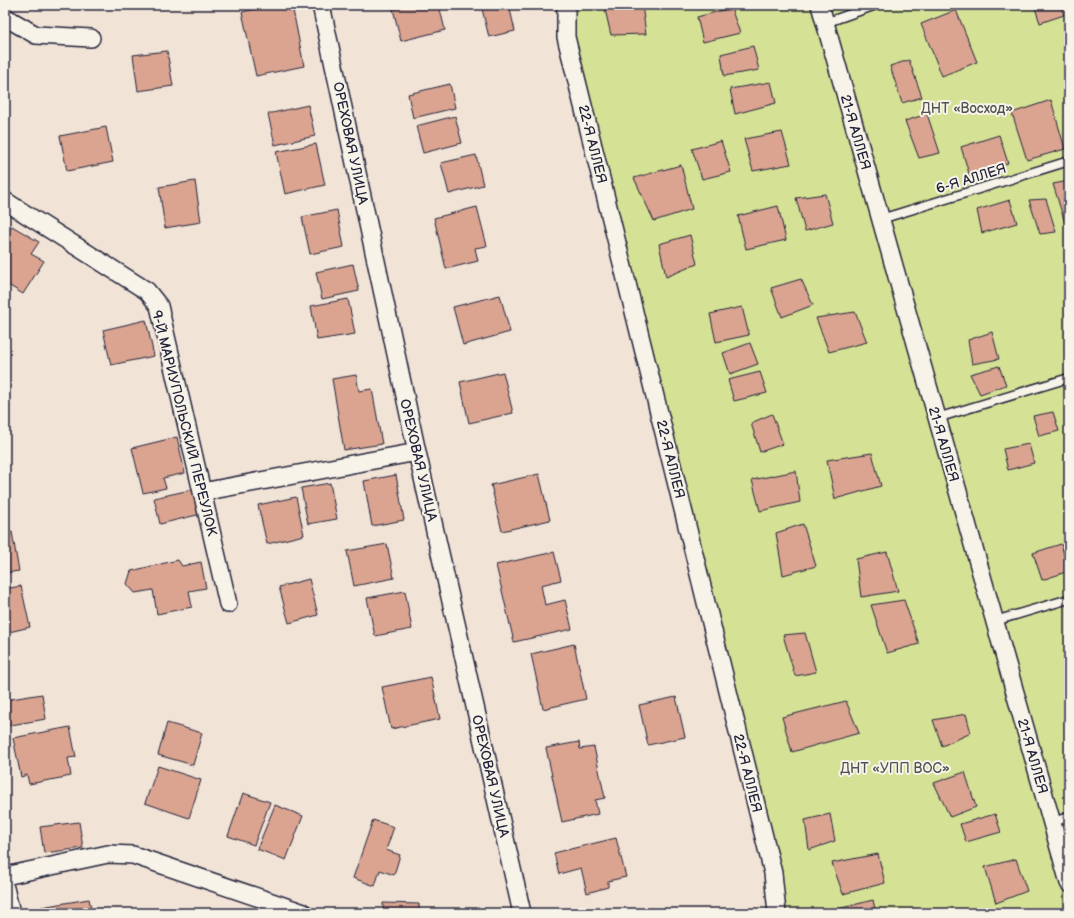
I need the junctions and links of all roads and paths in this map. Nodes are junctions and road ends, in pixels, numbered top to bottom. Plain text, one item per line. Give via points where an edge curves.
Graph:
1 (321, 5) edge
2 (566, 5) edge
3 (820, 5) edge
4 (876, 5) edge
5 (5, 17) edge
6 (825, 22) junction
7 (91, 38) dead end
8 (1069, 162) edge
9 (5, 201) edge
10 (881, 219) junction
11 (1069, 378) edge
12 (937, 418) junction
13 (417, 452) junction
14 (202, 492) junction
15 (1069, 599) edge
16 (228, 604) dead end
17 (995, 621) junction
18 (1069, 817) edge
19 (1052, 822) junction
20 (5, 876) edge
21 (1069, 883) edge
22 (5, 888) edge
23 (11, 913) edge
24 (304, 913) edge
25 (522, 913) edge
26 (777, 913) edge

1 - 13 street, ОРЕХОВАЯ УЛИЦА
2 - 26 street, 22-Я АЛЛЕЯ via 566,37 773,873
3 - 6 street, 21-Я АЛЛЕЯ
4 - 6 lane
5 - 7 street via 36,35
6 - 10 street, 21-Я АЛЛЕЯ
8 - 10 lane, 6-Я АЛЛЕЯ
9 - 14 street, 9-Й МАРИУПОЛЬСКИЙ ПЕРЕУЛОК via 147,291 159,306
10 - 12 street, 21-Я АЛЛЕЯ
11 - 12 lane
12 - 17 street, 21-Я АЛЛЕЯ
13 - 14 street
13 - 25 street, ОРЕХОВАЯ УЛИЦА
14 - 16 street, 9-Й МАРИУПОЛЬСКИЙ ПЕРЕУЛОК
15 - 17 lane
17 - 19 street, 21-Я АЛЛЕЯ
18 - 19 lane
19 - 21 street, 21-Я АЛЛЕЯ
20 - 24 street via 108,854 133,855
22 - 23 street

